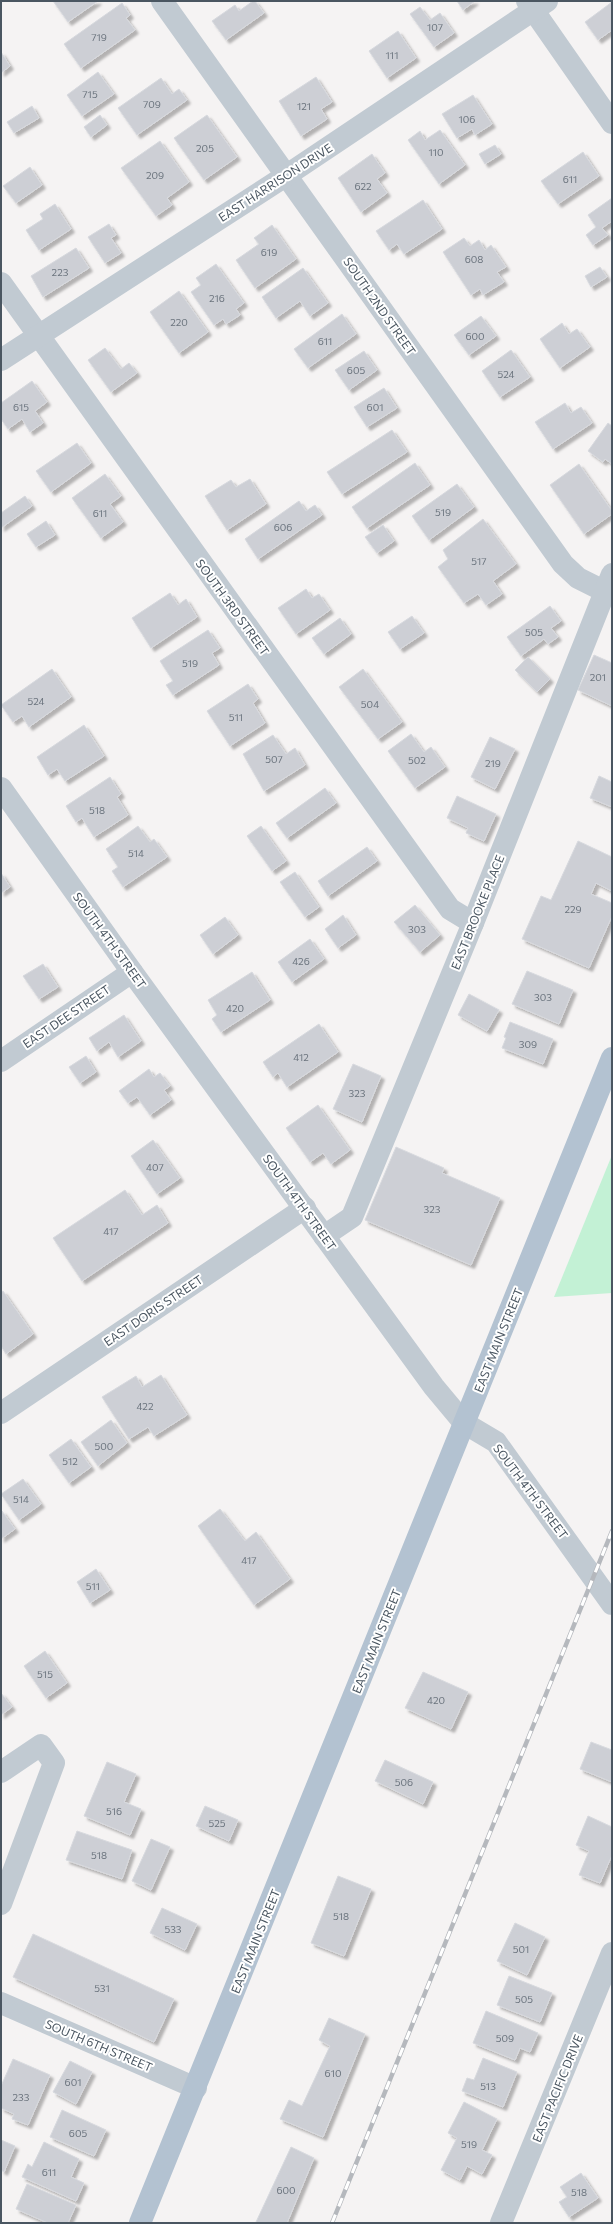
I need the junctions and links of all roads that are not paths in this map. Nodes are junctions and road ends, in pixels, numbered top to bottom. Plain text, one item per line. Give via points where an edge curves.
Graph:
1 (162, 1) edge
2 (536, 4) edge
3 (612, 122) edge
4 (287, 175) junction
5 (1, 283) edge
6 (38, 334) junction
7 (1, 360) edge
8 (609, 587) edge
9 (1, 788) edge
10 (473, 923) junction
11 (132, 972) junction
12 (612, 1058) edge
13 (1, 1060) edge
14 (305, 1208) junction
15 (324, 1236) junction
16 (1, 1413) edge
17 (464, 1423) junction
18 (612, 1604) edge
19 (1, 1772) edge
20 (1, 1904) edge
21 (612, 1953) edge
22 (1, 2003) edge
23 (196, 2088) junction
24 (140, 2223) edge
25 (501, 2223) edge

1 - 4 street, SOUTH 2ND STREET
2 - 3 street
2 - 4 street, EAST HARRISON DRIVE
4 - 6 street, EAST HARRISON DRIVE
4 - 8 street, SOUTH 2ND STREET via 562,564 578,578
5 - 6 street, SOUTH 3RD STREET
6 - 7 street, EAST HARRISON DRIVE
6 - 10 street, SOUTH 3RD STREET via 450,909
8 - 10 street, EAST BROOKE PLACE
9 - 11 street, SOUTH 4TH STREET
10 - 15 street, EAST BROOKE PLACE via 352,1217
11 - 13 street, EAST DEE STREET
11 - 14 street, SOUTH 4TH STREET
12 - 17 main road, EAST MAIN STREET
14 - 15 street, SOUTH 4TH STREET
14 - 16 street, EAST DORIS STREET
15 - 17 street, SOUTH 4TH STREET via 434,1387
17 - 18 street, SOUTH 4TH STREET via 496,1442
17 - 23 main road, EAST MAIN STREET
19 - 20 street via 41,1745 54,1763
21 - 25 street, EAST PACIFIC DRIVE
22 - 23 street, SOUTH 6TH STREET
23 - 24 main road, EAST MAIN STREET

